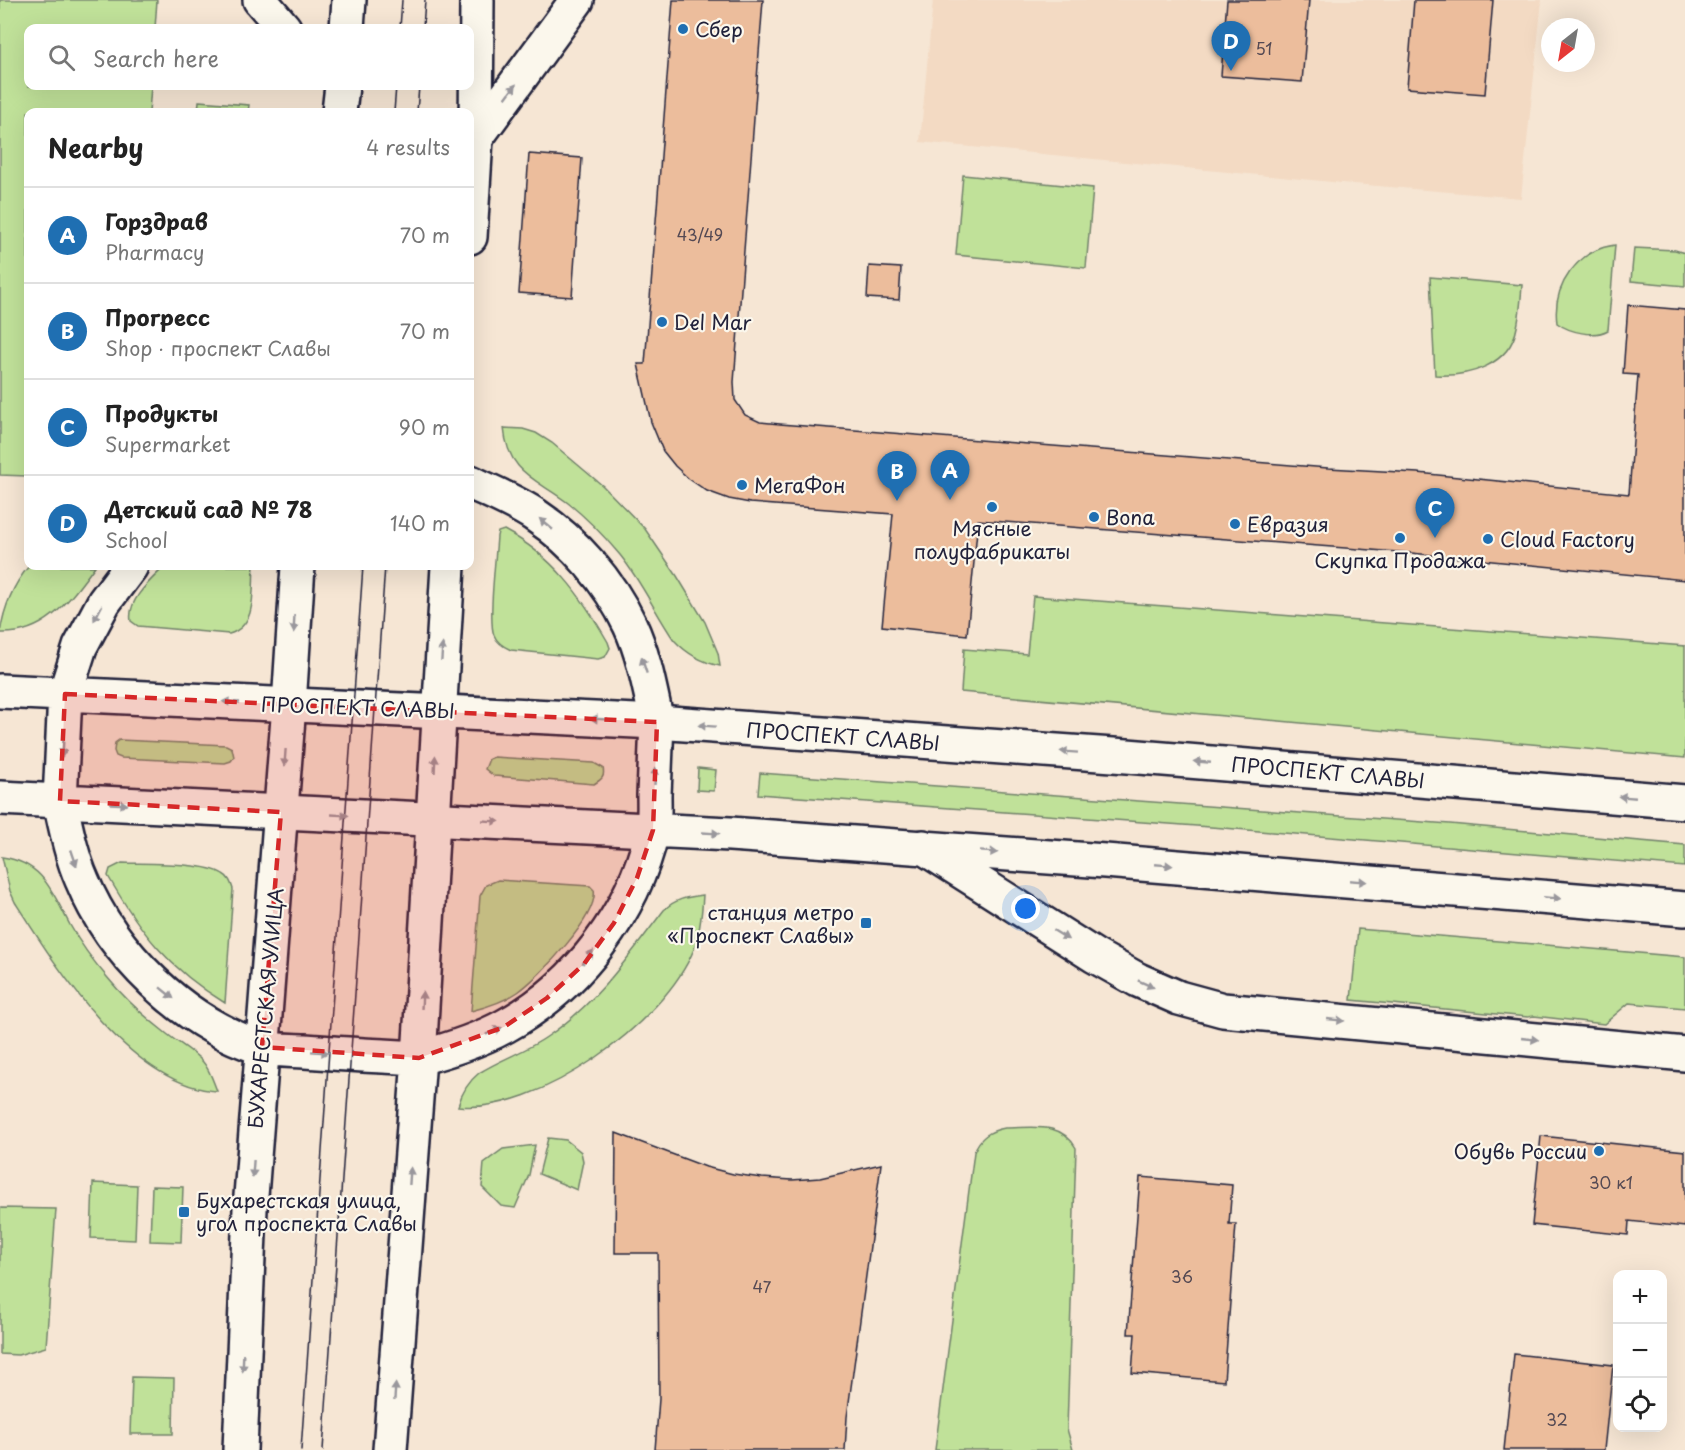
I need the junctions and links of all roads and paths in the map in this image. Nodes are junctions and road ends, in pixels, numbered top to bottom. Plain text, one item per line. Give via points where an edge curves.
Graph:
1 (260, 0) edge
2 (349, 0) edge
3 (477, 0) edge
4 (578, 0) edge
5 (281, 24) edge
6 (346, 24) edge
7 (342, 90) edge
8 (339, 108) edge
9 (476, 138) junction
10 (474, 171) edge
11 (474, 484) edge
12 (128, 570) edge
13 (298, 570) edge
14 (448, 570) edge
15 (0, 691) edge
16 (65, 694) junction
17 (290, 705) junction
18 (438, 710) junction
19 (657, 722) junction
20 (0, 798) edge
21 (60, 801) junction
22 (1685, 802) edge
23 (281, 812) junction
24 (432, 818) junction
25 (653, 830) junction
26 (923, 847) junction
27 (1685, 909) edge
28 (262, 1047) junction
29 (1685, 1054) edge
30 (419, 1058) junction
31 (236, 1445) edge
32 (390, 1450) edge

1 - 5 main road
2 - 6 main road
3 - 9 main road
9 -> 4 main road
7 - 8 main road
9 - 10 main road
19 -> 11 main road via 647,673 631,626 607,584 572,545 535,515
12 -> 16 main road via 104,602 80,647
13 -> 17 main road, БУХАРЕСТСКАЯ УЛИЦА
18 -> 14 main road
15 - 16 main road, ПРОСПЕКТ СЛАВЫ
17 -> 16 main road, ПРОСПЕКТ СЛАВЫ
16 -> 21 main road
17 - 18 main road, ПРОСПЕКТ СЛАВЫ
17 -> 23 main road, БУХАРЕСТСКАЯ УЛИЦА
19 -> 18 main road, ПРОСПЕКТ СЛАВЫ
24 -> 18 main road
22 -> 19 main road, ПРОСПЕКТ СЛАВЫ
25 -> 19 main road
20 - 21 main road
21 -> 23 main road
21 -> 28 main road via 82,881 125,952 154,983 187,1009 223,1031
23 -> 24 main road
23 - 28 main road, БУХАРЕСТСКАЯ УЛИЦА
24 -> 25 main road
30 -> 24 main road
25 -> 26 main road
30 -> 25 main road via 459,1047 504,1027 547,998 584,964 614,923 637,878
26 -> 27 main road
26 -> 29 main road via 1138,980 1179,998 1223,1010
28 -> 30 main road
28 -> 31 main road, БУХАРЕСТСКАЯ УЛИЦА
32 -> 30 main road

